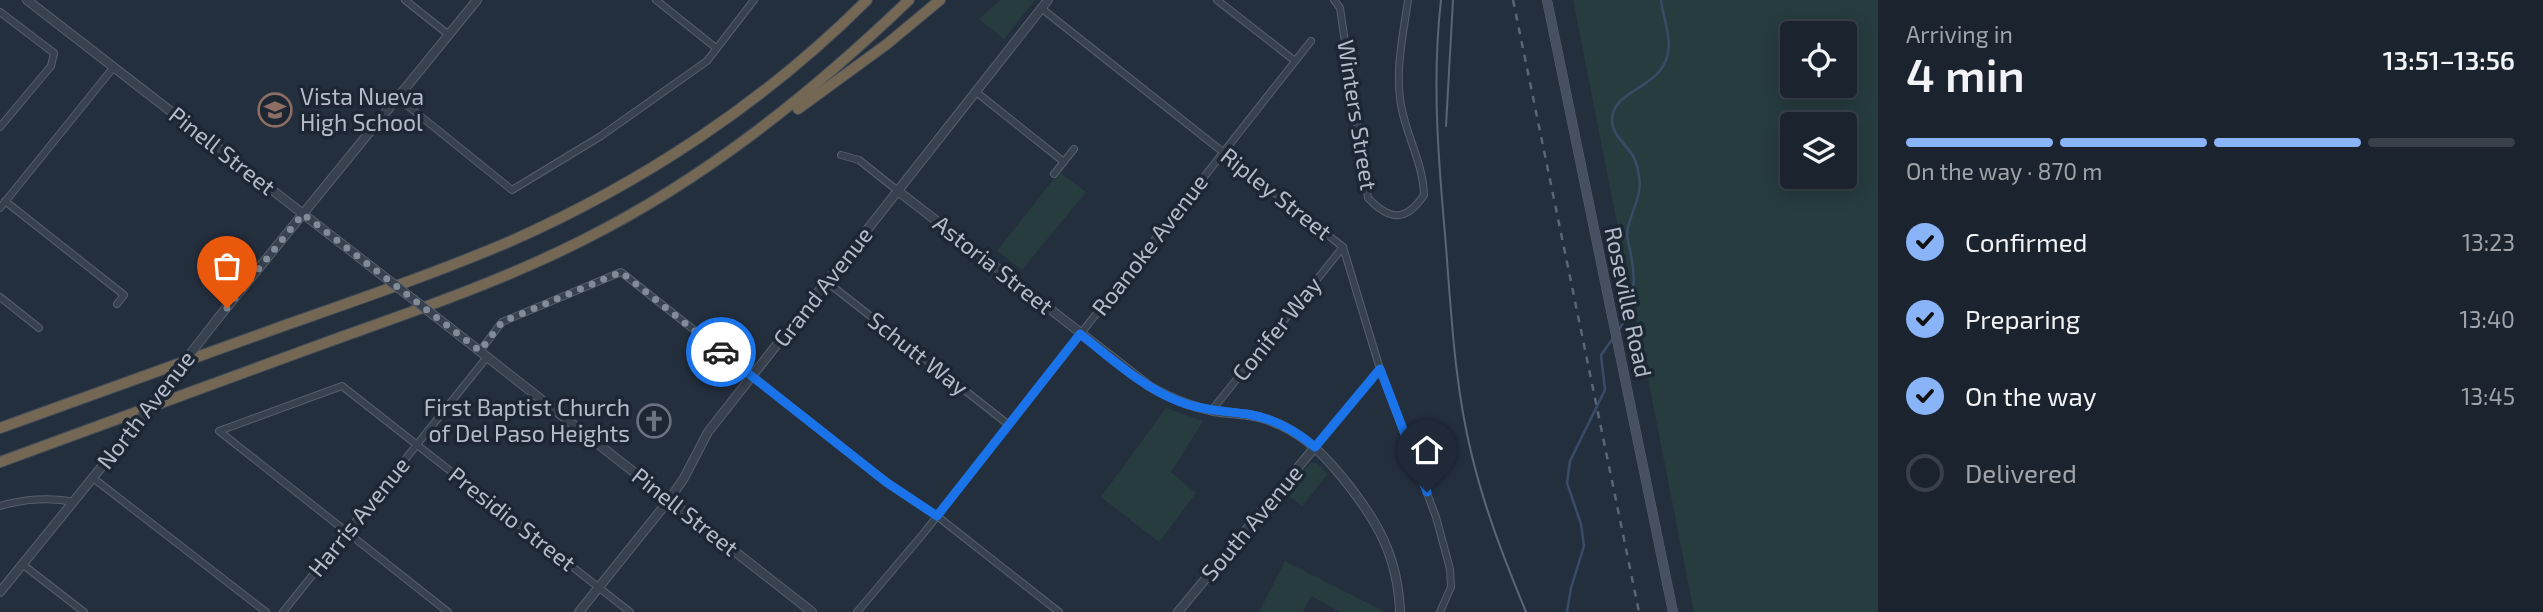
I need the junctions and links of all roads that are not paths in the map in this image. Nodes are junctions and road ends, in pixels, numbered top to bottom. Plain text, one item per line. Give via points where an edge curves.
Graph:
1 (27, 0) edge
2 (405, 0) edge
3 (477, 0) edge
4 (656, 0) edge
5 (754, 0) edge
6 (862, 0) edge
7 (867, 0) edge
8 (909, 0) edge
9 (940, 0) edge
10 (1048, 0) edge
11 (1217, 0) edge
12 (1334, 0) edge
13 (1408, 0) edge
14 (1547, 0) edge
15 (1041, 8) junction
16 (856, 11) junction
17 (0, 12) edge
18 (449, 35) junction
19 (1311, 41) dead end
20 (716, 48) junction
21 (1295, 61) junction
22 (113, 68) junction
23 (976, 92) junction
24 (398, 98) junction
25 (0, 127) edge
26 (742, 144) junction
27 (1074, 149) dead end
28 (1223, 152) junction
29 (841, 155) dead end
30 (1065, 162) junction
31 (1054, 174) dead end
32 (898, 191) junction
33 (5, 201) junction
34 (0, 208) edge
35 (303, 214) junction
36 (1343, 247) junction
37 (827, 282) junction
38 (0, 297) edge
39 (117, 304) dead end
40 (39, 328) dead end
41 (1080, 334) junction
42 (480, 351) junction
43 (487, 357) junction
44 (1380, 369) junction
45 (753, 377) junction
46 (1212, 411) junction
47 (1009, 425) junction
48 (0, 428) edge
49 (417, 444) junction
50 (1315, 447) junction
51 (0, 462) edge
52 (93, 478) junction
53 (669, 500) junction
54 (74, 502) junction
55 (0, 506) edge
56 (937, 516) junction
57 (347, 532) junction
58 (22, 564) junction
59 (599, 587) junction
60 (0, 592) edge
61 (84, 612) edge
62 (266, 612) edge
63 (283, 612) edge
64 (448, 612) edge
65 (579, 612) edge
66 (630, 612) edge
67 (812, 612) edge
68 (857, 612) edge
69 (1059, 612) edge
70 (1178, 612) edge
71 (1400, 612) edge
72 (1440, 612) edge
73 (1673, 612) edge

1 - 22 street, Pinell Street
2 - 18 street
3 - 18 street, North Avenue
4 - 20 street
5 - 20 street
6 - 16 highway
7 - 16 highway
8 - 26 highway via 854,53
9 - 26 highway via 828,88
10 - 15 street, Grand Avenue
11 - 21 street
12 - 13 street, Winters Street via 1340,8 1368,198 1380,211 1404,216 1424,195 1418,159 1401,109 1399,68
14 - 73 main road, Roseville Road
15 - 23 street, Grand Avenue
15 - 28 street, Ripley Street
16 - 48 highway via 764,92 696,141 513,240
17 - 25 street via 54,53 51,66
18 - 24 street, North Avenue
19 - 21 street, Roanoke Avenue
20 - 24 street via 707,61 644,107 512,190
21 - 28 street, Roanoke Avenue
22 - 33 street
22 - 35 street, Pinell Street
23 - 30 street
23 - 32 street, Grand Avenue
24 - 35 street, North Avenue
26 - 51 highway via 642,208 501,279
27 - 30 street
28 - 36 street, Ripley Street
28 - 41 street, Roanoke Avenue
29 - 32 street, Astoria Street via 859,160
30 - 31 street
32 - 37 street, Grand Avenue
32 - 41 street, Astoria Street
33 - 34 street
33 - 39 street via 124,295
35 - 42 street, Pinell Street, bridge
35 - 52 street, North Avenue, bridge
36 - 44 street, Ripley Street
36 - 46 street, Conifer Way
37 - 45 street, Grand Avenue
37 - 47 street, Schutt Way
38 - 40 street
41 - 46 street, Astoria Street via 1160,393
41 - 47 street, Roanoke Avenue
42 - 43 street, Pinell Street
42 - 45 street via 502,322 621,272
43 - 49 street, Harris Avenue
43 - 53 street, Pinell Street
44 - 50 street, South Avenue
44 - 72 street, Ripley Street via 1436,517 1450,569 1451,587
45 - 53 street, Grand Avenue via 708,432
45 - 56 street via 886,482
46 - 50 street, Astoria Street via 1276,422
47 - 56 street, Roanoke Avenue
49 - 57 street, Harris Avenue
49 - 57 street, Presidio Street via 342,386 219,431
49 - 59 street, Presidio Street
50 - 70 street, South Avenue
50 - 71 street, Astoria Street via 1362,501 1382,535 1397,579
52 - 54 street, North Avenue
52 - 62 street
53 - 59 street, Grand Avenue
53 - 67 street, Pinell Street
54 - 55 street via 37,500
54 - 58 street, North Avenue
56 - 68 street, Roanoke Avenue
56 - 69 street
57 - 63 street, Harris Avenue
57 - 64 street
58 - 60 street, North Avenue
58 - 61 street
59 - 65 street, Grand Avenue
59 - 66 street, Presidio Street

